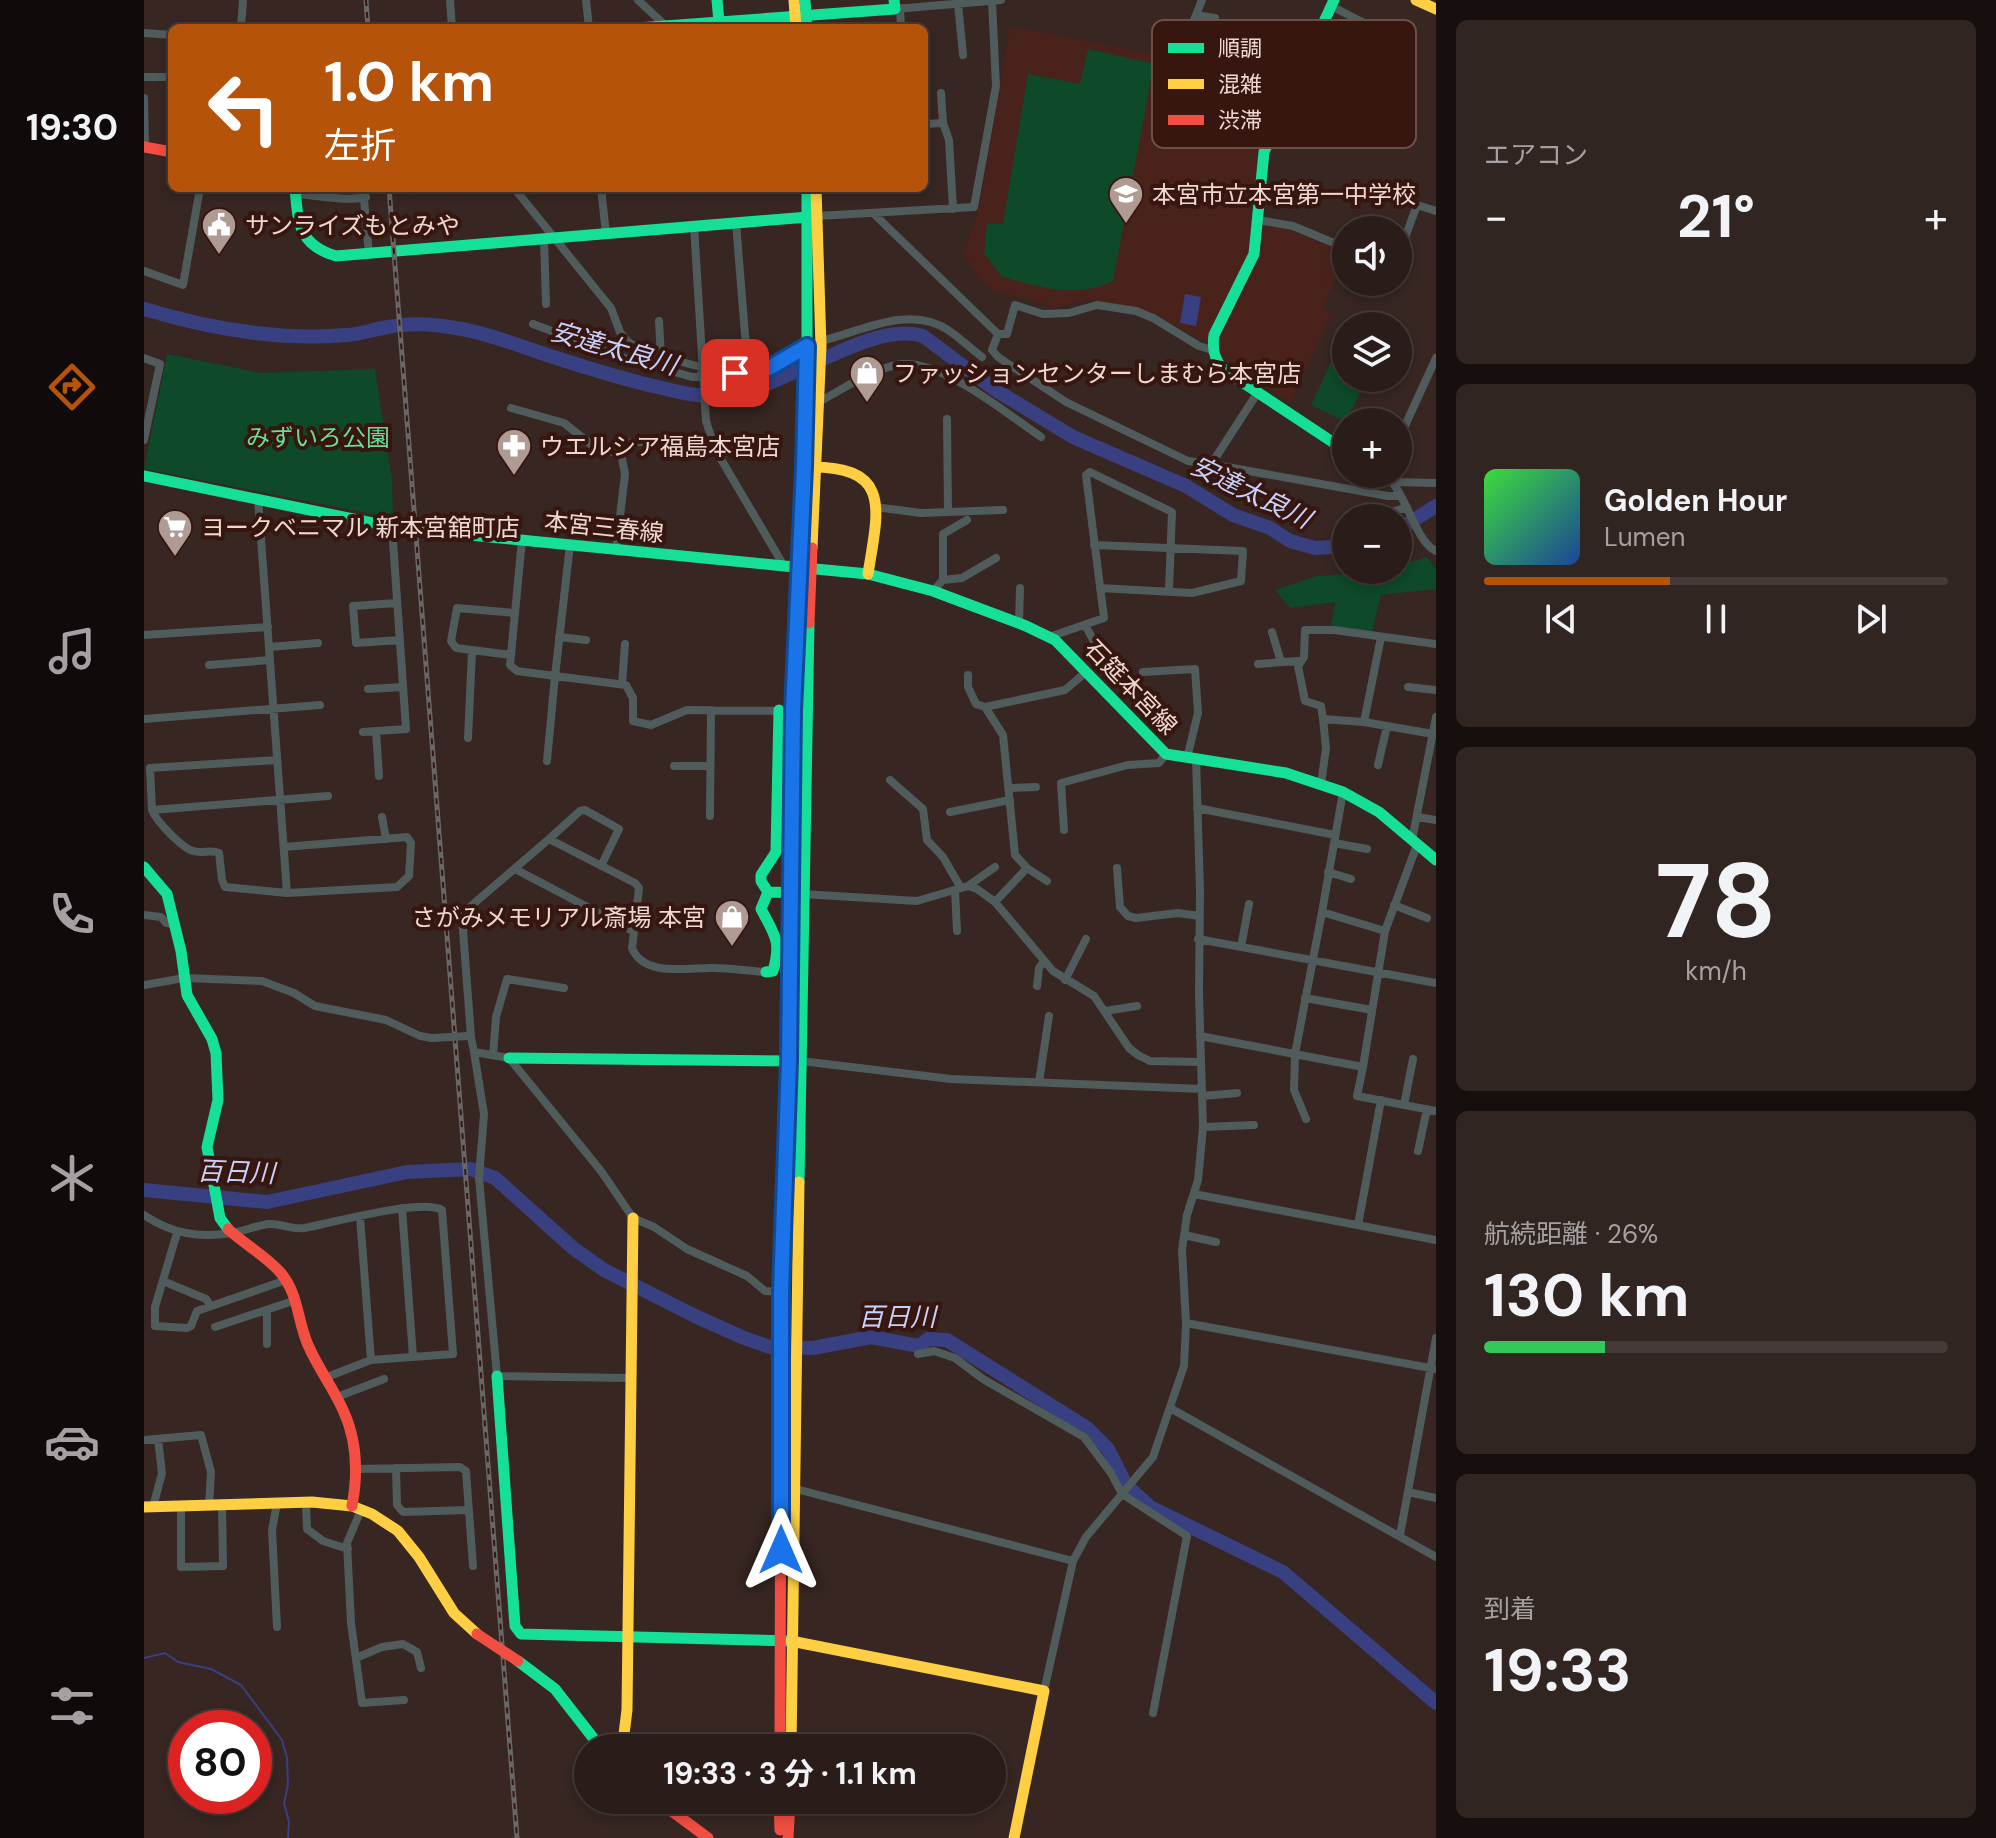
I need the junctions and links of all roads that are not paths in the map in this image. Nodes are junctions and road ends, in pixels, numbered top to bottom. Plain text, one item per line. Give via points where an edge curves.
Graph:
1 (243, 0) edge
2 (450, 0) edge
3 (586, 0) edge
4 (638, 0) edge
5 (717, 0) edge
6 (794, 0) edge
7 (805, 0) edge
8 (1201, 0) edge
9 (1416, 0) edge
10 (996, 1) edge
11 (961, 3) edge
12 (1332, 3) edge
13 (896, 6) edge
14 (1436, 9) edge
15 (1196, 15) junction
16 (1215, 18) dead end
17 (1194, 20) edge
18 (1361, 20) edge
19 (801, 22) edge
20 (241, 24) edge
21 (452, 24) edge
22 (589, 24) edge
23 (664, 24) edge
24 (721, 24) edge
25 (144, 33) edge
26 (168, 35) edge
27 (963, 55) dead end
28 (144, 77) edge
29 (168, 77) edge
30 (941, 93) dead end
31 (144, 98) edge
32 (943, 123) junction
33 (928, 124) edge
34 (145, 147) edge
35 (1266, 148) edge
36 (168, 151) edge
37 (199, 192) edge
38 (295, 192) edge
39 (302, 192) edge
40 (517, 192) edge
41 (601, 192) edge
42 (808, 192) edge
43 (816, 192) edge
44 (364, 193) edge
45 (953, 209) junction
46 (1436, 211) edge
47 (874, 214) junction
48 (813, 217) junction
49 (1412, 219) edge
50 (1258, 220) junction
51 (736, 223) junction
52 (694, 226) junction
53 (606, 234) junction
54 (549, 238) junction
55 (1332, 242) edge
56 (369, 254) junction
57 (144, 271) edge
58 (546, 304) dead end
59 (659, 321) dead end
60 (533, 324) dead end
61 (998, 334) junction
62 (821, 344) junction
63 (807, 347) junction
64 (1212, 350) junction
65 (661, 357) junction
66 (982, 357) dead end
67 (144, 358) edge
68 (1436, 358) edge
69 (747, 359) dead end
70 (702, 375) junction
71 (1258, 392) junction
72 (815, 399) junction
73 (511, 408) dead end
74 (1412, 410) edge
75 (146, 418) edge
76 (947, 419) dead end
77 (1041, 437) dead end
78 (144, 440) edge
79 (1332, 442) edge
80 (769, 448) dead end
81 (717, 452) junction
82 (621, 453) junction
83 (1210, 464) junction
84 (810, 467) junction
85 (144, 476) edge
86 (1412, 480) edge
87 (1436, 483) edge
88 (1394, 488) edge
89 (1400, 496) junction
90 (258, 498) junction
91 (1405, 504) edge
92 (875, 507) junction
93 (1003, 510) dead end
94 (948, 512) junction
95 (1412, 515) edge
96 (967, 520) dead end
97 (397, 528) joint
98 (420, 530) dead end
99 (522, 540) junction
100 (1436, 540) edge
101 (570, 545) junction
102 (1094, 545) junction
103 (1430, 547) edge
104 (1171, 548) junction
105 (616, 550) junction
106 (996, 558) dead end
107 (784, 566) junction
108 (868, 574) junction
109 (943, 580) junction
110 (1020, 588) dead end
111 (1100, 588) junction
112 (1169, 590) junction
113 (933, 591) junction
114 (397, 603) junction
115 (515, 613) junction
116 (803, 623) junction
117 (1019, 623) junction
118 (1085, 625) junction
119 (268, 627) junction
120 (1272, 632) dead end
121 (144, 635) edge
122 (559, 637) junction
123 (1049, 637) junction
124 (1381, 637) junction
125 (400, 640) junction
126 (586, 640) dead end
127 (318, 643) dead end
128 (625, 644) dead end
129 (1436, 644) edge
130 (269, 647) junction
131 (472, 651) junction
132 (511, 655) junction
133 (270, 660) junction
134 (1281, 662) junction
135 (1258, 664) dead end
136 (209, 665) dead end
137 (1299, 665) junction
138 (1113, 671) dead end
139 (1143, 672) dead end
140 (1085, 673) junction
141 (968, 675) dead end
142 (555, 676) junction
143 (622, 684) junction
144 (403, 687) junction
145 (1408, 687) dead end
146 (368, 689) dead end
147 (1436, 690) edge
148 (320, 705) dead end
149 (985, 707) junction
150 (273, 709) junction
151 (711, 710) junction
152 (779, 710) junction
153 (793, 711) junction
154 (1436, 717) edge
155 (144, 719) edge
156 (1323, 719) junction
157 (1364, 722) junction
158 (1387, 726) junction
159 (376, 731) junction
160 (363, 732) dead end
161 (1433, 734) junction
162 (468, 738) dead end
163 (1166, 754) junction
164 (1191, 758) junction
165 (277, 760) junction
166 (547, 761) dead end
167 (1378, 765) dead end
168 (674, 766) dead end
169 (710, 766) junction
170 (379, 776) dead end
171 (890, 780) dead end
172 (1321, 784) junction
173 (1036, 787) dead end
174 (1009, 788) junction
175 (1343, 792) junction
176 (328, 796) dead end
177 (280, 800) junction
178 (1010, 800) junction
179 (1197, 808) junction
180 (152, 810) junction
181 (950, 812) dead end
182 (710, 816) dead end
183 (382, 817) dead end
184 (1417, 817) junction
185 (1436, 820) edge
186 (1064, 830) dead end
187 (386, 839) junction
188 (549, 839) junction
189 (1334, 839) junction
190 (1414, 843) junction
191 (284, 847) junction
192 (1367, 849) dead end
193 (1436, 860) edge
194 (601, 866) junction
195 (144, 867) edge
196 (995, 867) dead end
197 (1027, 868) junction
198 (1117, 868) dead end
199 (515, 869) junction
200 (1328, 872) junction
201 (1351, 879) dead end
202 (1047, 881) dead end
203 (961, 888) junction
204 (768, 892) junction
205 (287, 893) junction
206 (796, 893) junction
207 (995, 902) junction
208 (1249, 904) dead end
209 (1394, 905) junction
210 (1322, 912) junction
211 (144, 915) edge
212 (1199, 916) junction
213 (1427, 918) dead end
214 (174, 924) junction
215 (633, 931) junction
216 (957, 931) dead end
217 (1385, 931) junction
218 (1086, 939) dead end
219 (1198, 939) junction
220 (1241, 947) junction
221 (1312, 959) junction
222 (1044, 961) junction
223 (766, 972) joint
224 (1378, 972) junction
225 (184, 978) junction
226 (1065, 980) junction
227 (1436, 983) edge
228 (144, 985) edge
229 (1037, 986) dead end
230 (564, 988) dead end
231 (1305, 998) junction
232 (1137, 1006) dead end
233 (1372, 1010) junction
234 (1105, 1011) junction
235 (1049, 1016) dead end
236 (469, 1036) junction
237 (1200, 1036) junction
238 (474, 1052) junction
239 (1295, 1054) junction
240 (493, 1055) junction
241 (509, 1058) junction
242 (1413, 1059) dead end
243 (795, 1061) junction
244 (1201, 1062) junction
245 (1363, 1067) junction
246 (1039, 1082) junction
247 (1202, 1092) junction
248 (1237, 1093) dead end
249 (1381, 1100) junction
250 (1404, 1105) junction
251 (1432, 1110) edge
252 (1306, 1119) dead end
253 (1254, 1125) dead end
254 (1203, 1127) junction
255 (1418, 1151) dead end
256 (1194, 1194) junction
257 (402, 1208) junction
258 (144, 1215) edge
259 (360, 1217) junction
260 (633, 1218) junction
261 (1358, 1225) junction
262 (177, 1233) junction
263 (234, 1233) junction
264 (1184, 1235) junction
265 (1436, 1240) edge
266 (1216, 1242) dead end
267 (286, 1280) junction
268 (163, 1281) junction
269 (781, 1292) junction
270 (296, 1300) junction
271 (211, 1306) junction
272 (267, 1310) junction
273 (1186, 1323) junction
274 (215, 1327) dead end
275 (1436, 1338) edge
276 (267, 1344) dead end
277 (918, 1354) dead end
278 (413, 1357) junction
279 (371, 1360) junction
280 (1434, 1368) edge
281 (497, 1376) junction
282 (327, 1377) junction
283 (631, 1378) junction
284 (384, 1379) dead end
285 (337, 1397) junction
286 (1170, 1408) junction
287 (158, 1439) junction
288 (144, 1440) edge
289 (396, 1468) junction
290 (356, 1469) junction
291 (796, 1489) junction
292 (1408, 1492) junction
293 (1123, 1493) junction
294 (1436, 1498) edge
295 (306, 1502) junction
296 (277, 1503) junction
297 (222, 1505) junction
298 (209, 1506) junction
299 (149, 1507) edge
300 (181, 1507) junction
301 (357, 1508) junction
302 (469, 1510) junction
303 (1400, 1535) junction
304 (348, 1549) junction
305 (1436, 1557) edge
306 (1073, 1561) junction
307 (473, 1566) dead end
308 (277, 1627) dead end
309 (628, 1636) junction
310 (788, 1641) junction
311 (356, 1658) junction
312 (421, 1668) dead end
313 (1044, 1691) junction
314 (404, 1700) dead end
315 (1153, 1713) dead end
316 (591, 1734) edge
317 (624, 1734) edge
318 (781, 1734) edge
319 (791, 1734) edge
320 (671, 1814) edge
321 (779, 1814) edge
322 (789, 1814) edge
323 (691, 1833) edge
324 (708, 1838) edge
325 (780, 1838) edge
326 (788, 1838) edge
327 (1014, 1838) edge

1 - 20 street
2 - 21 street
3 - 22 street
4 - 23 street
5 - 24 main road
6 - 19 main road
7 - 19 main road
8 - 15 street
9 - 14 main road
10 - 11 street
10 - 45 street via 996,86 974,207
11 - 13 street
11 - 27 street
12 - 18 street
13 - 19 main road
15 - 16 street
15 - 17 street
19 - 24 main road
25 - 26 street
28 - 29 street
30 - 32 street
31 - 34 street
32 - 33 street
32 - 45 street
34 - 36 main road
35 - 50 main road
37 - 57 street via 183,285
38 - 56 main road via 300,230 312,247 336,256
39 - 44 street via 352,200
40 - 54 street
41 - 53 street
42 - 48 main road
43 - 48 main road
44 - 56 street
45 - 47 street
46 - 49 street via 1417,205
47 - 48 street
47 - 61 street
48 - 51 main road
48 - 62 main road
48 - 63 main road
50 - 55 street via 1293,226
50 - 64 main road via 1254,254 1214,335
51 - 52 main road
51 - 69 street
52 - 53 main road
52 - 70 street
53 - 54 main road
54 - 56 main road
54 - 58 street
54 - 65 street via 611,308 628,342
59 - 65 street
60 - 70 street via 618,356 692,377
61 - 64 street via 1007,334 1015,305 1043,314 1104,305 1144,314
61 - 83 street via 995,354 1066,402 1188,461
62 - 66 street via 898,320 920,320 948,330
62 - 72 main road
63 - 70 street via 769,368
63 - 72 main road
64 - 71 main road via 1224,370
65 - 70 street
67 - 75 street via 160,364
68 - 74 street
70 - 81 street via 706,421
71 - 79 main road
71 - 83 street
72 - 77 street via 885,368 918,364 943,372
72 - 84 main road
73 - 82 street via 564,423 598,450
75 - 78 street
76 - 94 street
80 - 81 street
81 - 82 street via 644,441 622,443
81 - 107 street
82 - 105 street via 625,474
83 - 89 street
84 - 92 main road via 861,475 872,487
84 - 116 main road, bridge
85 - 90 main road
86 - 87 street
88 - 89 street
89 - 91 street
90 - 97 main road
90 - 119 street
92 - 94 street
92 - 108 main road
93 - 94 street
95 - 103 street
96 - 109 street via 943,534
97 - 114 street
98 - 99 main road, 本宮三春線
99 - 101 main road, 本宮三春線
99 - 115 street
100 - 103 street
101 - 105 main road, 本宮三春線
101 - 122 street
102 - 104 street
102 - 104 street via 1086,475 1090,472 1172,512
102 - 111 street
104 - 112 street
104 - 112 street via 1243,551 1241,581 1192,593
105 - 107 main road, 本宮三春線
106 - 109 street via 962,578
107 - 108 main road, 石筵本宮線
108 - 113 main road, 石筵本宮線
109 - 113 street
110 - 117 street
111 - 112 street
111 - 118 street via 1104,618
113 - 117 main road, 石筵本宮線
114 - 125 street
114 - 125 street via 353,606 356,643
115 - 131 street via 457,608 451,644
115 - 132 street
116 - 153 main road
116 - 206 main road
117 - 123 main road, 石筵本宮線
118 - 123 street
118 - 138 street
119 - 121 street
119 - 130 street
120 - 134 street
122 - 126 street
122 - 142 street
123 - 140 main road, 石筵本宮線
124 - 129 street
124 - 137 street via 1305,630
124 - 157 street
125 - 144 street
127 - 130 street
128 - 143 street
130 - 133 street
131 - 132 street
131 - 162 street
132 - 142 street via 510,665 517,671
133 - 136 street
133 - 150 street
134 - 135 street
134 - 137 street
137 - 156 street via 1305,701 1318,703
139 - 164 street via 1195,669 1198,713
140 - 149 street via 1065,690
140 - 163 main road, 石筵本宮線
141 - 149 street via 976,704
142 - 143 street
142 - 166 street
143 - 151 street via 630,690 633,721 641,725 687,710
144 - 146 street
144 - 159 street via 406,729
145 - 147 street
148 - 150 street
149 - 174 street via 1003,735
150 - 155 street
150 - 165 street
151 - 152 street
151 - 169 street
152 - 153 street
152 - 204 main road via 776,852 761,875
153 - 206 main road
154 - 161 street
156 - 157 street
156 - 172 street
157 - 158 street
158 - 161 street
158 - 167 street
159 - 160 street
159 - 170 street
161 - 184 street
163 - 164 main road, 石筵本宮線
163 - 186 street via 1159,763 1128,765 1061,783
164 - 172 main road, 石筵本宮線
164 - 179 street
165 - 177 street
165 - 180 street via 150,768
168 - 169 street
169 - 182 street
171 - 203 street via 923,809 927,840
172 - 175 main road, 石筵本宮線
173 - 174 street
174 - 178 street
175 - 189 street
175 - 190 main road, 石筵本宮線 via 1379,812
176 - 177 street
177 - 180 street
177 - 191 street
178 - 181 street
178 - 197 street via 1015,855
179 - 189 street
179 - 212 street
180 - 205 street via 155,819 189,849 219,853 225,887
183 - 187 street
184 - 185 street
184 - 190 street
187 - 191 street
187 - 205 street via 410,839 409,876 397,887
188 - 194 street
188 - 194 street via 585,810 619,829
188 - 199 street
189 - 192 street
189 - 200 street
190 - 193 main road, 石筵本宮線
190 - 209 street
191 - 205 street
194 - 215 street via 639,888
195 - 214 main road via 164,888
196 - 203 street
197 - 202 street
197 - 207 street
198 - 212 street via 1120,907 1128,916
199 - 215 street
199 - 236 street via 462,917
200 - 201 street
200 - 210 street
203 - 206 street via 917,901
203 - 207 street
203 - 216 street
204 - 206 main road
204 - 223 main road via 760,908 776,932 776,957 773,971
206 - 243 main road
207 - 222 street
208 - 220 street
209 - 213 street
209 - 217 street
210 - 217 street
210 - 221 street
211 - 214 street
212 - 219 street
214 - 225 main road
215 - 223 street via 635,955 660,969
217 - 224 street
218 - 226 street
219 - 220 street
219 - 237 street
220 - 221 street
221 - 224 street
221 - 231 street
222 - 226 street
222 - 229 street
224 - 227 street
224 - 233 street
225 - 228 street
225 - 236 street, bridge via 262,981 315,1006 386,1020 420,1036
225 - 263 main road via 216,1053 218,1100 207,1147 218,1209 223,1224
226 - 234 street via 1094,996
230 - 240 street via 507,979
231 - 233 street
231 - 239 street
232 - 234 street
233 - 245 street
234 - 244 street via 1138,1055 1150,1061
235 - 246 street
236 - 238 street
237 - 239 street
237 - 244 street
238 - 240 street
238 - 281 street via 484,1114 479,1173
239 - 245 street
239 - 252 street via 1294,1090
240 - 241 street
241 - 243 main road
241 - 260 street via 584,1148
242 - 250 street
243 - 246 street via 951,1079
243 - 269 main road
243 - 291 main road
244 - 247 street
245 - 249 street via 1357,1096
246 - 247 street
247 - 248 street
247 - 254 street
249 - 250 street
249 - 261 street
250 - 251 street
251 - 255 street
253 - 254 street
254 - 256 street
256 - 261 street
256 - 264 street
257 - 259 street
257 - 278 street
257 - 278 street via 433,1206 444,1213 453,1354
258 - 262 street
259 - 263 street
259 - 279 street
260 - 269 street via 747,1276 765,1291
260 - 283 main road
261 - 265 street
262 - 263 street
262 - 268 street
263 - 267 main road
264 - 266 street
264 - 273 street
267 - 270 main road
267 - 271 street
268 - 271 street
268 - 271 street via 155,1326 187,1328 197,1311
269 - 310 main road
270 - 272 street
270 - 282 main road via 308,1345
272 - 274 street
272 - 276 street
273 - 280 street
273 - 286 street via 1184,1366
275 - 280 street
277 - 293 street via 934,1351 955,1358 1084,1437
278 - 279 street
279 - 282 street
280 - 292 street
281 - 283 street
281 - 309 main road via 515,1626 528,1636
282 - 285 main road
283 - 309 main road
284 - 285 street
285 - 290 main road via 354,1444
286 - 293 street via 1158,1447
286 - 303 street
287 - 288 street
287 - 298 street via 201,1435 211,1472
287 - 299 street via 162,1473
289 - 290 street
289 - 302 street via 460,1467 466,1471
289 - 302 street via 397,1505 403,1512
290 - 301 main road
291 - 306 street
291 - 310 main road
292 - 294 street
292 - 303 street
293 - 306 street
293 - 315 street via 1187,1536
295 - 296 main road
295 - 301 main road
295 - 304 street via 307,1529
296 - 297 main road
296 - 308 street via 272,1530
297 - 298 main road
297 - 300 street via 223,1566 181,1567
298 - 300 main road
299 - 300 main road
301 - 304 street
301 - 316 main road, bridge via 398,1531 454,1613 537,1672
302 - 307 street
303 - 305 street
304 - 311 street
306 - 313 street
309 - 310 main road
309 - 317 main road
310 - 313 main road
310 - 318 main road
310 - 319 main road
311 - 312 street via 403,1644 417,1652
311 - 314 street via 362,1703
313 - 327 main road
320 - 323 main road
321 - 325 main road
322 - 326 main road
323 - 324 main road

